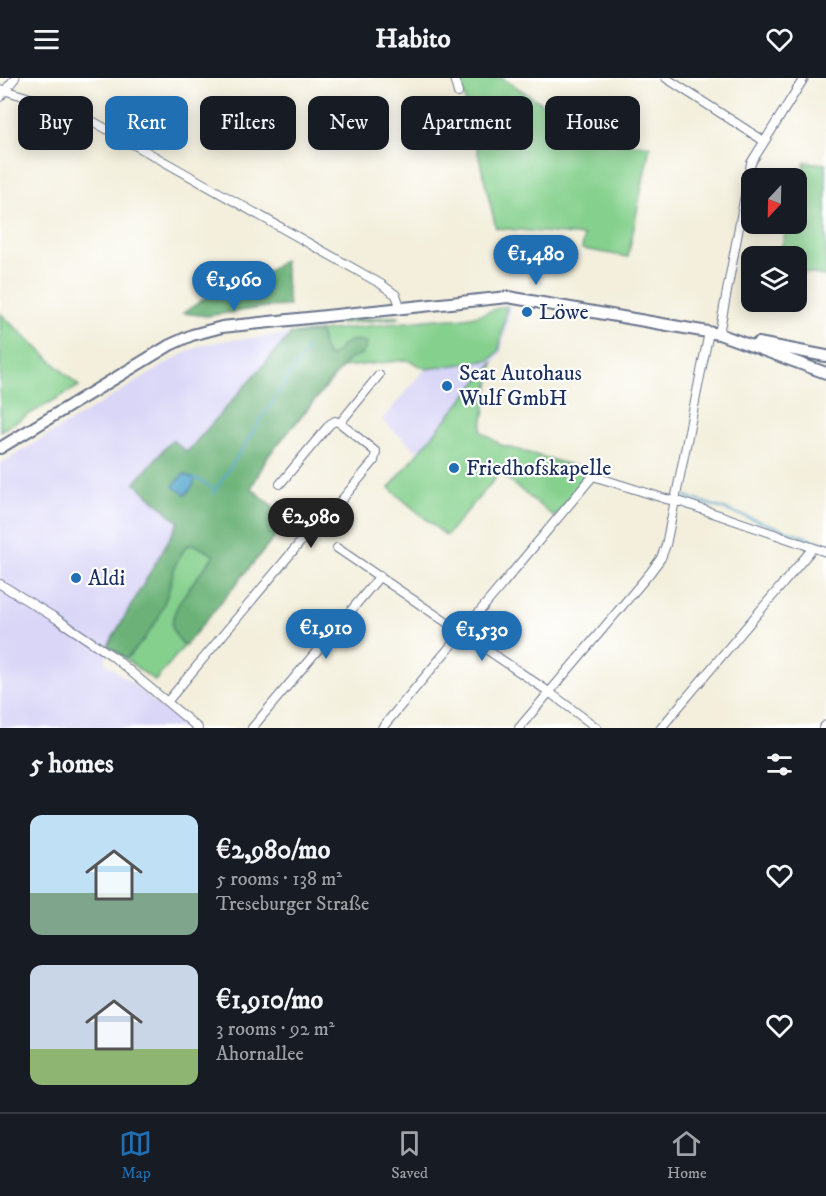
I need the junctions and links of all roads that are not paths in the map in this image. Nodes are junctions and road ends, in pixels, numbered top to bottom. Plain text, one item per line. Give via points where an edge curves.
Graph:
1 (15, 78) edge
2 (454, 78) edge
3 (666, 78) edge
4 (804, 78) edge
5 (2, 92) edge
6 (458, 93) dead end
7 (764, 141) junction
8 (401, 309) junction
9 (714, 333) junction
10 (743, 342) junction
11 (826, 356) edge
12 (826, 373) edge
13 (379, 375) dead end
14 (340, 423) junction
15 (0, 448) edge
16 (280, 484) dead end
17 (675, 501) junction
18 (813, 548) junction
19 (337, 549) dead end
20 (826, 552) edge
21 (380, 576) junction
22 (0, 584) edge
23 (461, 633) junction
24 (549, 692) junction
25 (167, 702) junction
26 (198, 728) edge
27 (252, 728) edge
28 (382, 728) edge
29 (519, 728) edge
30 (597, 728) edge
31 (661, 728) edge

1 - 5 street
2 - 6 street
3 - 7 street
4 - 7 street
5 - 8 street via 57,106 94,122 381,284 396,295
7 - 9 street via 751,163
8 - 9 main road via 508,297
8 - 15 main road via 222,327 192,335
9 - 10 main road
9 - 17 street
10 - 11 main road
10 - 12 main road
13 - 14 street
14 - 16 street via 330,424
14 - 25 street via 376,453 374,461 320,526 308,533
17 - 18 street
17 - 23 street via 593,476
17 - 24 street via 661,558
18 - 20 street
18 - 31 street
19 - 21 street
21 - 23 street
21 - 27 street
22 - 25 street via 111,655
23 - 24 street
23 - 28 street
24 - 29 street
24 - 30 street
25 - 26 street

